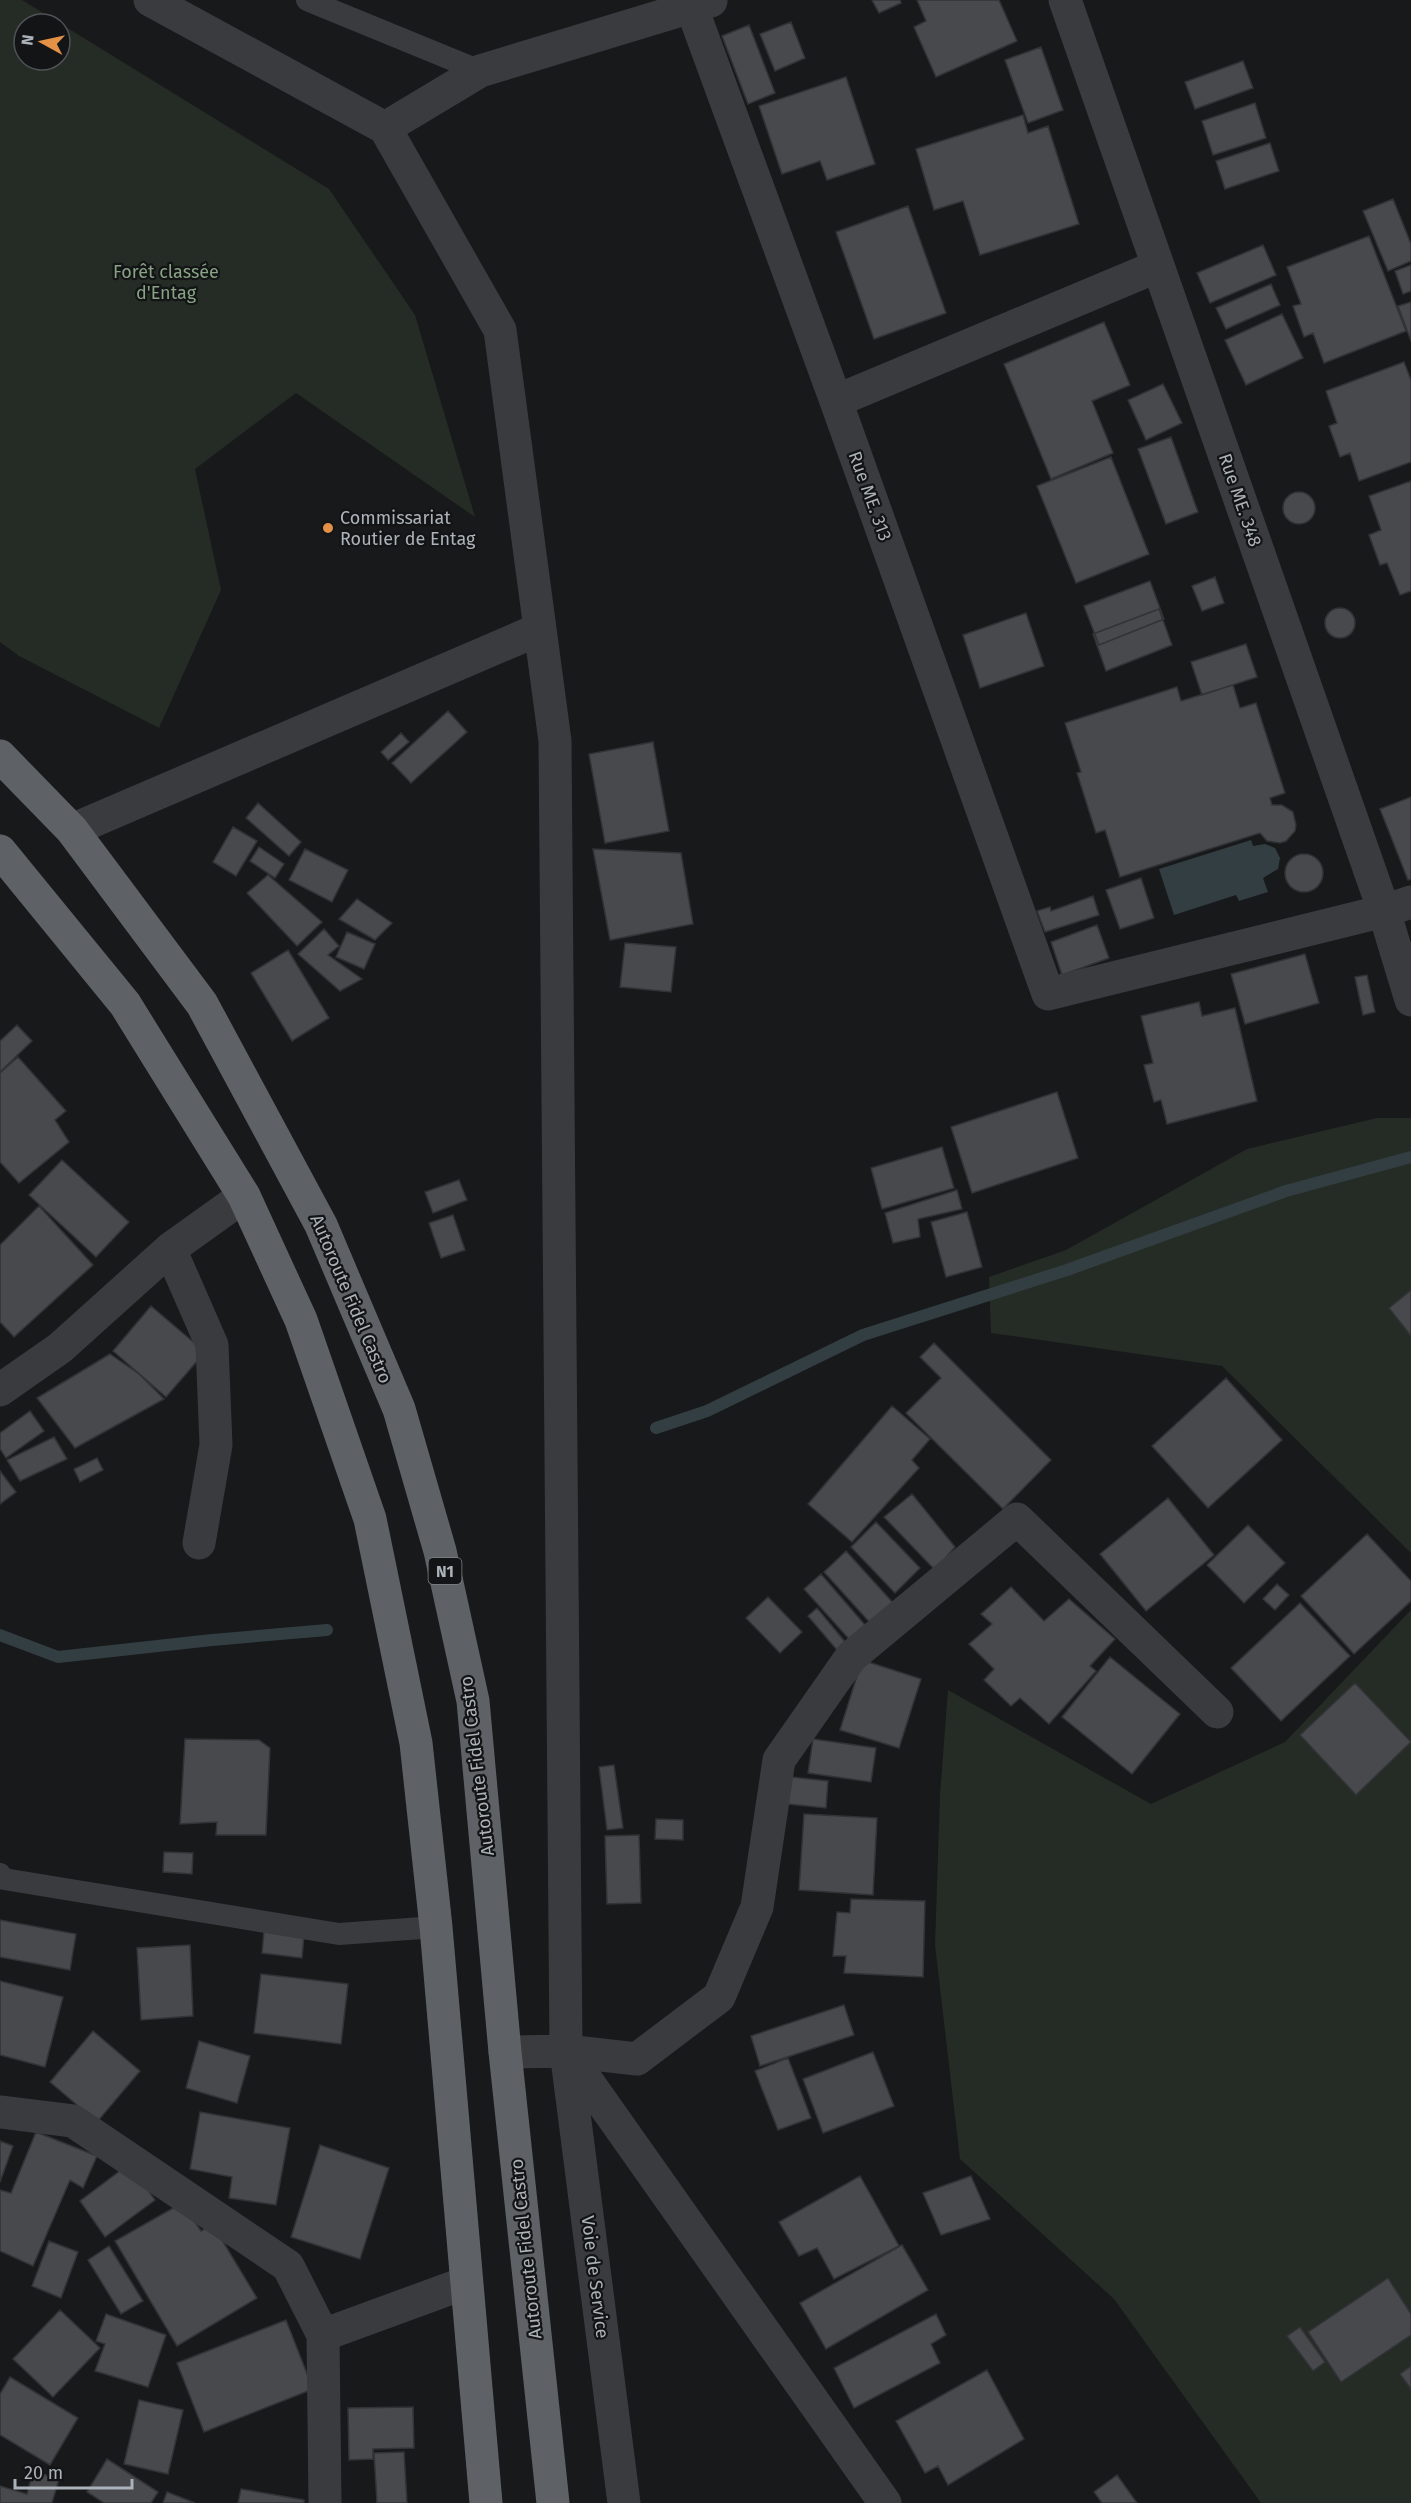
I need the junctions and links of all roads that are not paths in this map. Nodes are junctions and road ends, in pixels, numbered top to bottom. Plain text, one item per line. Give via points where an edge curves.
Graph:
1 (150, 0) edge
2 (307, 0) edge
3 (1065, 0) edge
4 (698, 3) edge
5 (480, 71) junction
6 (385, 128) junction
7 (1158, 266) junction
8 (836, 401) junction
9 (540, 630) junction
10 (0, 756) edge
11 (72, 830) junction
12 (0, 851) edge
13 (1398, 907) edge
14 (1411, 1000) edge
15 (244, 1196) junction
16 (170, 1249) junction
17 (0, 1390) edge
18 (199, 1544) dead end
19 (1217, 1712) dead end
20 (0, 1874) edge
21 (436, 1927) junction
22 (566, 2051) junction
23 (505, 2052) junction
24 (0, 2112) edge
25 (465, 2283) junction
26 (323, 2335) junction
27 (325, 2503) edge
28 (486, 2503) edge
29 (553, 2503) edge
30 (624, 2503) edge
31 (885, 2503) edge

1 - 6 street
2 - 5 lane
3 - 7 street, Rue ME. 348
4 - 5 street
4 - 8 street, Rue ME. 313
5 - 6 street
6 - 9 street, Voie de Service via 500,330
7 - 8 street
7 - 13 street, Rue ME. 348
8 - 13 street, Rue ME. 313 via 1048,994
9 - 11 street
9 - 22 street, Voie de Service via 555,741
10 - 11 highway, Autoroute Fidel Castro / N1
11 - 23 highway, Autoroute Fidel Castro / N1 via 202,1004 321,1225 399,1409 440,1551 473,1701
12 - 15 highway via 125,1004
13 - 14 street, Rue ME. 348
15 - 16 street
15 - 21 highway via 301,1320 370,1519 416,1743
16 - 17 street via 60,1348
16 - 18 street via 212,1345 216,1445
19 - 22 street via 1017,1519 851,1657 780,1760 757,1906 719,1997 637,2059
20 - 21 lane via 4,1879 339,1934
21 - 25 highway
22 - 23 street
22 - 30 street, Voie de Service
22 - 31 street
23 - 29 highway, Autoroute Fidel Castro / N1
24 - 26 street via 73,2121 288,2266
25 - 26 street
25 - 28 highway
26 - 27 street

